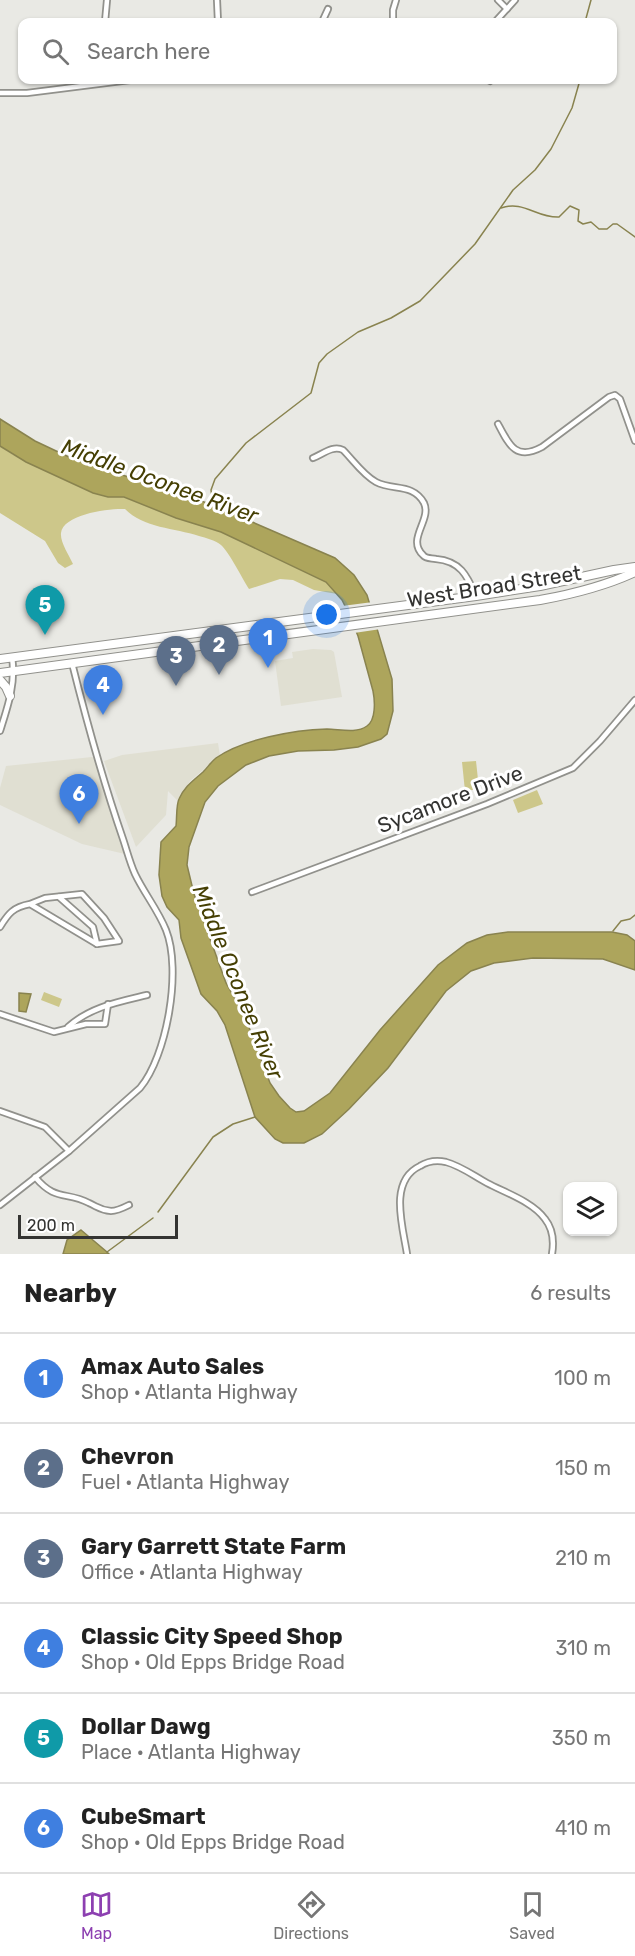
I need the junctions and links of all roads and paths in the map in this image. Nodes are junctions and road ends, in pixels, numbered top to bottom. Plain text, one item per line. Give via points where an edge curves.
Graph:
1 (106, 0) edge
2 (217, 0) edge
3 (396, 0) edge
4 (498, 0) edge
5 (515, 0) edge
6 (328, 9) dead end
7 (507, 9) junction
8 (105, 18) edge
9 (218, 18) edge
10 (324, 18) edge
11 (393, 18) edge
12 (499, 18) edge
13 (85, 84) edge
14 (0, 93) edge
15 (498, 424) dead end
16 (635, 441) edge
17 (313, 458) dead end
18 (635, 567) edge
19 (635, 572) edge
20 (526, 588) junction
21 (476, 596) junction
22 (528, 602) junction
23 (12, 657) junction
24 (0, 659) edge
25 (72, 663) junction
26 (14, 670) junction
27 (0, 673) edge
28 (0, 680) edge
29 (10, 696) junction
30 (635, 700) edge
31 (0, 731) edge
32 (252, 892) dead end
33 (58, 896) junction
34 (30, 904) junction
35 (0, 927) edge
36 (98, 944) junction
37 (147, 995) dead end
38 (108, 1004) junction
39 (0, 1014) edge
40 (68, 1027) junction
41 (0, 1111) edge
42 (69, 1150) junction
43 (35, 1178) junction
44 (0, 1205) edge
45 (129, 1206) dead end
46 (407, 1254) edge
47 (552, 1254) edge

1 - 8 street
2 - 9 street
3 - 11 street
4 - 7 street
5 - 7 street
6 - 10 street
7 - 12 street
13 - 14 street
15 - 16 street via 516,450 532,451 615,395
17 - 21 street via 339,448 374,481 416,493 425,508 417,538 420,552 427,558 447,560 460,567
18 - 20 main road, West Broad Street
19 - 22 main road, West Broad Street via 578,592
20 - 21 main road, West Broad Street
20 - 22 main road
21 - 23 main road, West Broad Street
22 - 25 main road, West Broad Street
23 - 24 main road, West Broad Street
23 - 26 street
25 - 26 main road, West Broad Street
25 - 42 street via 129,858 167,932 171,981 168,1022 149,1078
26 - 27 main road, West Broad Street
26 - 29 street
28 - 29 main road
29 - 31 street
30 - 32 street, Sycamore Drive via 573,768
33 - 34 street
33 - 36 street via 93,927
33 - 36 street via 82,894 104,918 119,941
34 - 35 street via 9,913
34 - 36 street
37 - 38 street
38 - 40 street via 80,1016
38 - 40 street via 105,1024
39 - 40 street via 54,1032
41 - 42 street via 45,1127
42 - 43 street
43 - 44 street
43 - 45 street via 55,1194 98,1209 114,1211
46 - 47 street via 402,1185 417,1167 439,1161 540,1213 552,1232

